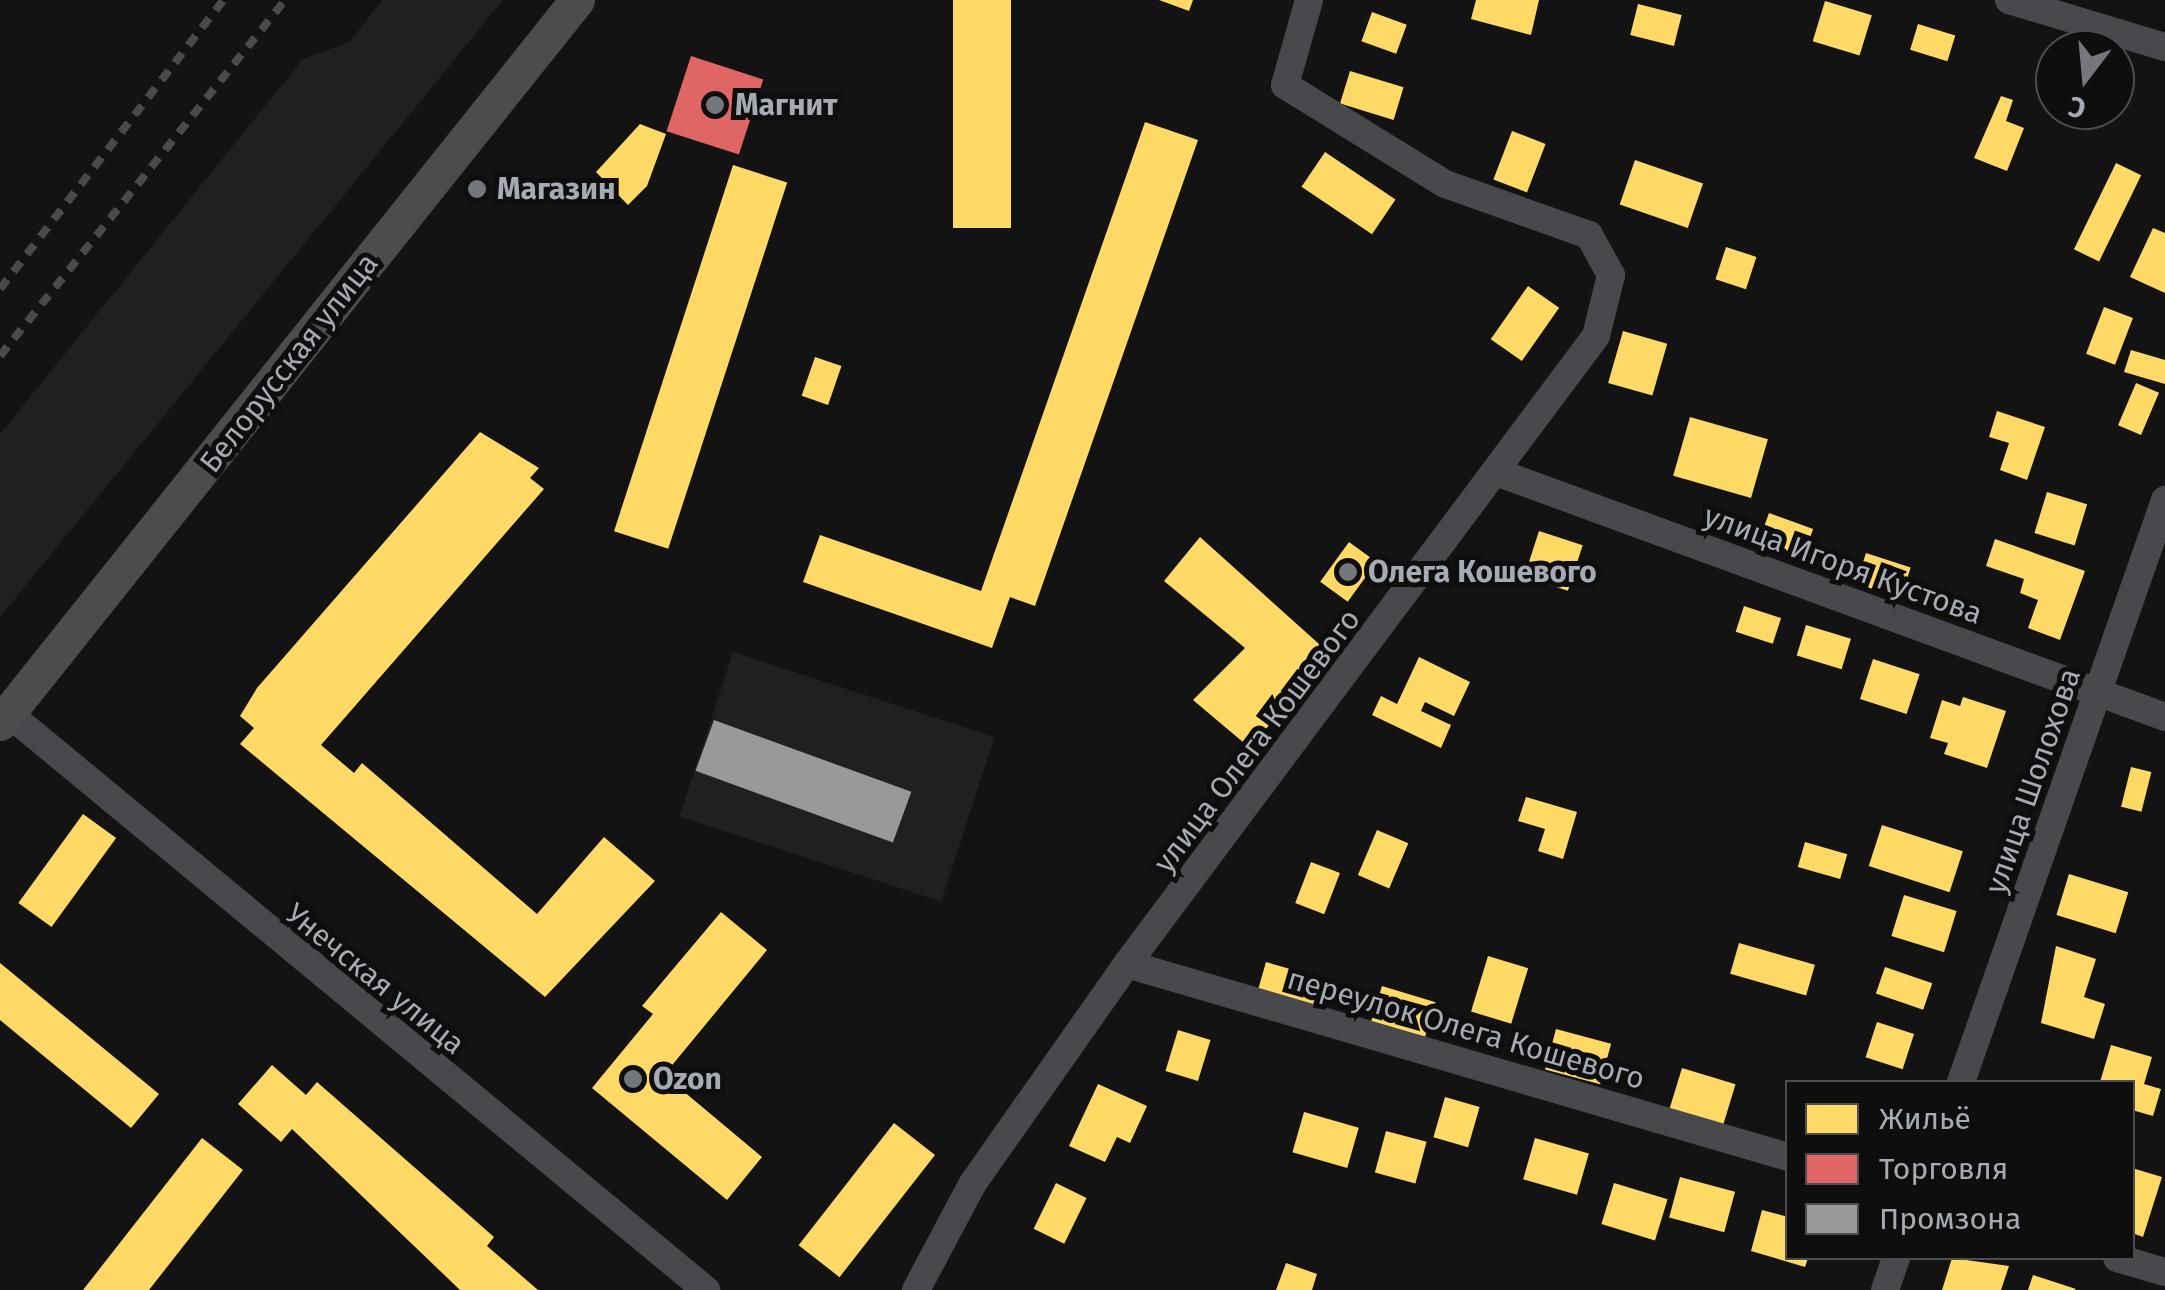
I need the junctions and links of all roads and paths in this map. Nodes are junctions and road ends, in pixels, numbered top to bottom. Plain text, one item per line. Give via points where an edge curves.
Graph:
1 (576, 0) edge
2 (1309, 0) edge
3 (2009, 0) edge
4 (2165, 46) edge
5 (1498, 473) junction
6 (2165, 500) edge
7 (2098, 694) junction
8 (2165, 717) edge
9 (4, 718) edge
10 (1127, 964) junction
11 (1962, 1080) edge
12 (1785, 1156) edge
13 (1895, 1260) edge
14 (2124, 1260) edge
15 (2165, 1272) edge
16 (706, 1290) edge
17 (916, 1290) edge
18 (1886, 1290) edge

1 - 9 main road, Белорусская улица
2 - 5 street, улица Олега Кошевого via 1285,85 1445,184 1589,235 1605,252 1610,276 1596,336
3 - 4 street
5 - 7 street, улица Игоря Кустова
5 - 10 street, улица Олега Кошевого
6 - 7 street, улица Шолохова
7 - 8 street, улица Игоря Кустова
7 - 11 street, улица Шолохова
9 - 16 street, Унечская улица
10 - 12 street, переулок Олега Кошевого
10 - 17 street, улица Олега Кошевого via 973,1184
13 - 18 street
14 - 15 street

